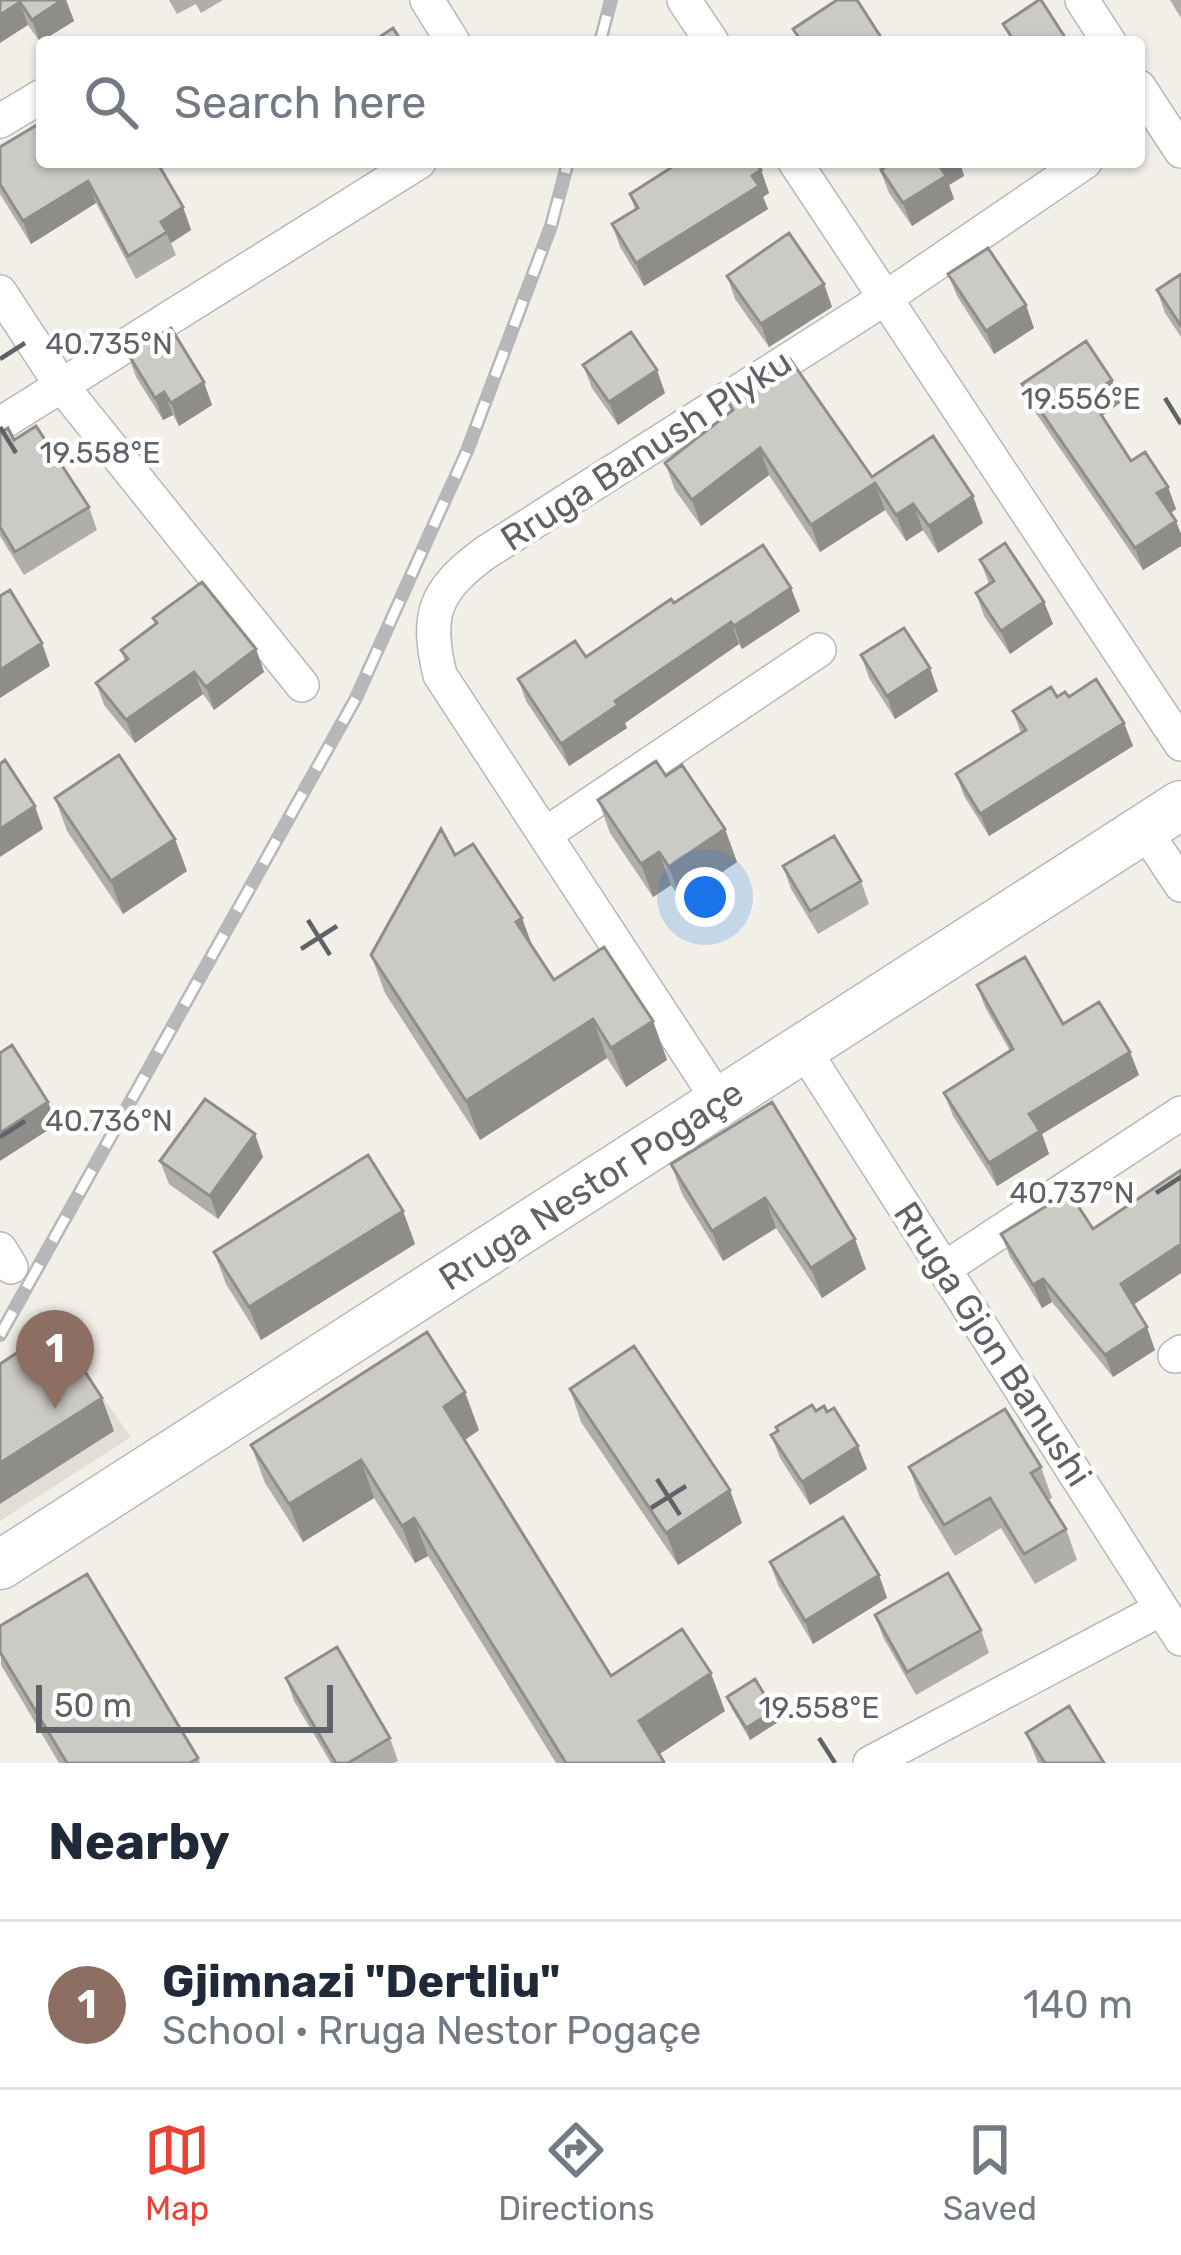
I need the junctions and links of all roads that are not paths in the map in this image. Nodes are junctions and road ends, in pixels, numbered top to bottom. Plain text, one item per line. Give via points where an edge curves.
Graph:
1 (428, 0) edge
2 (684, 0) edge
3 (1082, 0) edge
4 (449, 36) edge
5 (708, 36) edge
6 (1105, 36) edge
7 (36, 100) edge
8 (1154, 106) edge
9 (0, 121) edge
10 (1181, 151) edge
11 (408, 168) edge
12 (799, 168) edge
13 (1076, 168) edge
14 (0, 292) edge
15 (887, 296) junction
16 (61, 385) junction
17 (0, 424) edge
18 (819, 650) dead end
19 (302, 685) dead end
20 (1181, 744) edge
21 (1163, 817) edge
22 (547, 832) junction
23 (1181, 885) edge
24 (804, 1050) junction
25 (719, 1101) junction
26 (1181, 1113) edge
27 (945, 1268) junction
28 (0, 1565) edge
29 (1161, 1609) junction
30 (1181, 1639) edge
31 (870, 1763) edge

1 - 4 street
2 - 5 street
3 - 6 street
7 - 9 street
8 - 10 street
11 - 16 street
12 - 15 street
13 - 15 street, Rruga Banush Plyku
14 - 16 street
15 - 20 street
15 - 22 street, Rruga Banush Plyku via 453,577 436,609 440,675
16 - 17 street
16 - 19 street
18 - 22 street
21 - 23 street
21 - 24 street, Rruga Nestor Pogaçe
22 - 25 street, Rruga Banush Plyku
24 - 25 street, Rruga Nestor Pogaçe
24 - 27 street, Rruga Gjon Banushi
25 - 28 street, Rruga Nestor Pogaçe
26 - 27 street
27 - 29 street, Rruga Gjon Banushi
29 - 30 street, Rruga Gjon Banushi
29 - 31 street

